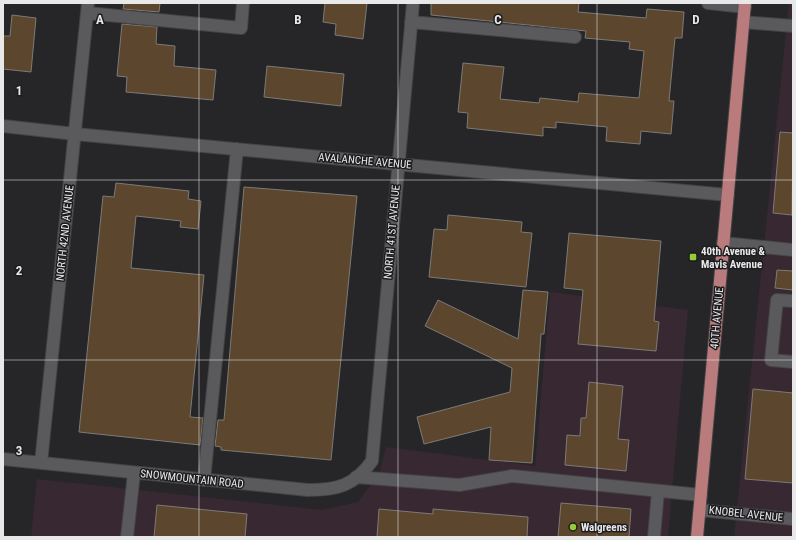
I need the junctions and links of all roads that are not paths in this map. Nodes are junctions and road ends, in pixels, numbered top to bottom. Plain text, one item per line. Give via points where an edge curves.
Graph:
1 (243, 3) edge
2 (413, 3) edge
3 (708, 3) edge
4 (745, 5) edge
5 (87, 8) edge
6 (412, 22) junction
7 (743, 22) junction
8 (793, 26) edge
9 (574, 37) dead end
10 (3, 126) edge
11 (75, 134) junction
12 (237, 149) junction
13 (398, 164) junction
14 (728, 195) junction
15 (723, 243) junction
16 (793, 250) edge
17 (793, 301) edge
18 (793, 362) edge
19 (3, 459) edge
20 (372, 461) joint
21 (41, 463) junction
22 (134, 473) junction
23 (356, 477) junction
24 (204, 480) junction
25 (658, 491) junction
26 (701, 495) junction
27 (700, 510) junction
28 (793, 519) edge
29 (127, 537) edge
30 (654, 537) edge
31 (697, 537) edge

1 - 5 street via 241,28
2 - 6 street, NORTH 41ST AVENUE
3 - 4 street
4 - 7 main road, 40TH AVENUE
5 - 11 street, NORTH 42ND AVENUE
6 - 9 street
6 - 13 street, NORTH 41ST AVENUE
7 - 8 street
7 - 14 main road, 40TH AVENUE
10 - 11 street, AVALANCHE AVENUE
11 - 12 street, AVALANCHE AVENUE
11 - 21 street, NORTH 42ND AVENUE
12 - 13 street, AVALANCHE AVENUE
12 - 24 street
13 - 14 street, AVALANCHE AVENUE
13 - 20 street, NORTH 41ST AVENUE
14 - 15 main road, 40TH AVENUE
15 - 16 street
15 - 26 main road, 40TH AVENUE
17 - 18 street via 777,300 772,360
19 - 21 street, SNOWMOUNTAIN ROAD
20 - 23 street, SNOWMOUNTAIN ROAD
21 - 22 street, SNOWMOUNTAIN ROAD
22 - 24 street, SNOWMOUNTAIN ROAD
22 - 29 street
23 - 24 street, SNOWMOUNTAIN ROAD via 341,487 325,490
23 - 25 street via 459,485 512,476
25 - 26 street
25 - 30 street
26 - 27 main road, 40TH AVENUE
27 - 28 street, KNOBEL AVENUE
27 - 31 main road, 40TH AVENUE

